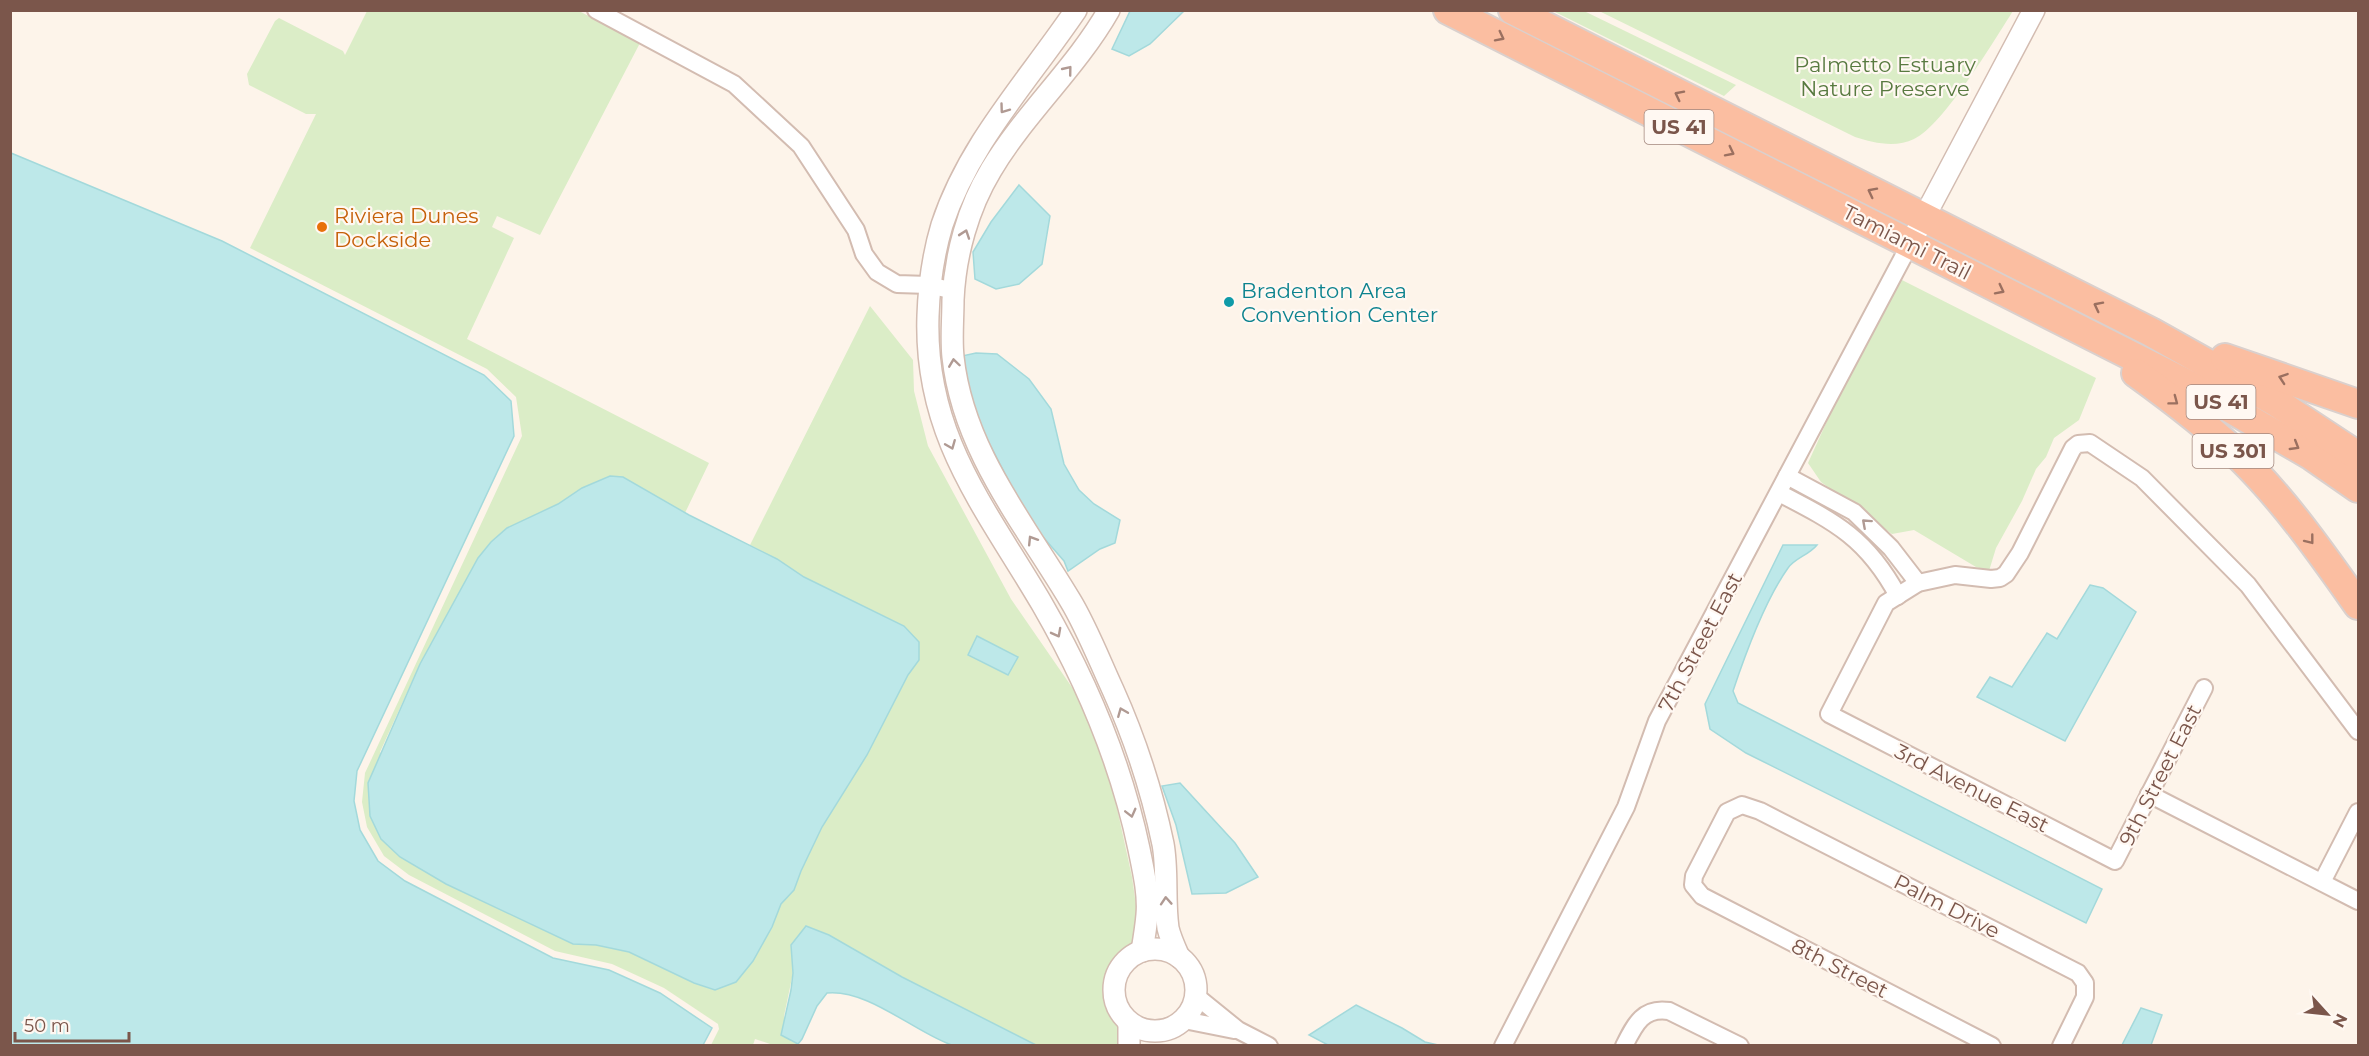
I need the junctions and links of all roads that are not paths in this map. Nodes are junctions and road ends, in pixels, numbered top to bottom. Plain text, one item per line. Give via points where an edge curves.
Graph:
1 (596, 10) edge
2 (1076, 10) edge
3 (1109, 10) edge
4 (1448, 10) edge
5 (1513, 10) edge
6 (2034, 10) edge
7 (1924, 218) junction
8 (1910, 244) junction
9 (929, 285) junction
10 (954, 291) junction
11 (2077, 328) junction
12 (2151, 332) junction
13 (2358, 404) edge
14 (2358, 456) edge
15 (1787, 476) junction
16 (2358, 488) edge
17 (1779, 493) junction
18 (1846, 506) junction
19 (1835, 523) junction
20 (1891, 548) junction
21 (1875, 559) junction
22 (1918, 583) junction
23 (1898, 596) junction
24 (1072, 603) junction
25 (2358, 605) edge
26 (1043, 607) junction
27 (2204, 688) dead end
28 (2358, 731) edge
29 (2149, 794) junction
30 (1742, 805) joint
31 (2358, 812) edge
32 (2115, 861) joint
33 (2322, 882) junction
34 (2358, 901) edge
35 (1142, 951) junction
36 (1179, 957) junction
37 (1196, 996) junction
38 (1184, 1020) junction
39 (1130, 1023) junction
40 (1238, 1030) junction
41 (1156, 1039) edge
42 (1130, 1046) edge
43 (1269, 1046) edge
44 (1503, 1046) edge
45 (1624, 1046) edge
46 (1740, 1046) edge
47 (1992, 1046) edge
48 (2061, 1046) edge

1 - 9 street via 734,84 801,147 856,230 864,254 877,272 897,284
2 -> 9 street via 969,162 942,226
10 -> 3 street via 959,250 990,171 1083,51
4 -> 8 highway, Tamiami Trail / US 41
7 -> 5 highway, Tamiami Trail / US 41
6 - 7 street
7 - 8 street
12 -> 7 highway, Tamiami Trail / US 41
8 -> 11 highway, Tamiami Trail / US 41
8 - 15 street, 7th Street East
9 - 10 street
9 -> 26 street via 927,347 941,420 966,479
24 -> 10 street via 994,480 971,431 953,360
11 -> 16 highway, Tamiami Trail / US 41 via 2246,416
11 -> 25 highway, US 301 via 2197,418 2241,458 2283,505
13 -> 12 highway
12 - 14 highway, Tamiami Trail / US 41 via 2276,402
15 - 17 street, 7th Street East
15 - 18 street
17 - 19 street
17 - 44 street, 7th Street East via 1657,721 1626,807
18 - 19 street
20 -> 18 street
19 - 21 street
20 - 21 street
20 - 22 street
21 - 23 street
22 - 23 street
22 - 28 street via 1955,575 1991,579 2006,574 2073,448 2090,443 2142,478 2248,585
23 - 32 street, 3rd Avenue East via 1886,603 1829,714
24 - 26 street
36 -> 24 street via 1168,930 1163,846 1151,792 1122,711
26 -> 35 street via 1095,712 1126,794 1148,913
27 - 29 street, 9th Street East
29 - 32 street, 9th Street East
29 - 33 street
30 - 47 street, 8th Street via 1727,812 1694,876 1693,885 1702,896
30 - 48 street, Palm Drive via 2078,973 2085,983 2085,997
31 - 33 street
33 - 34 street
35 - 36 street via 1168,951
35 - 39 street via 1131,957 1116,977 1115,1003
36 - 37 street via 1193,974
37 - 38 street
37 - 40 street
38 - 40 street
38 - 41 street
39 - 41 street
39 - 42 street
40 - 43 street
45 - 46 street via 1641,1018 1650,1011 1670,1011

